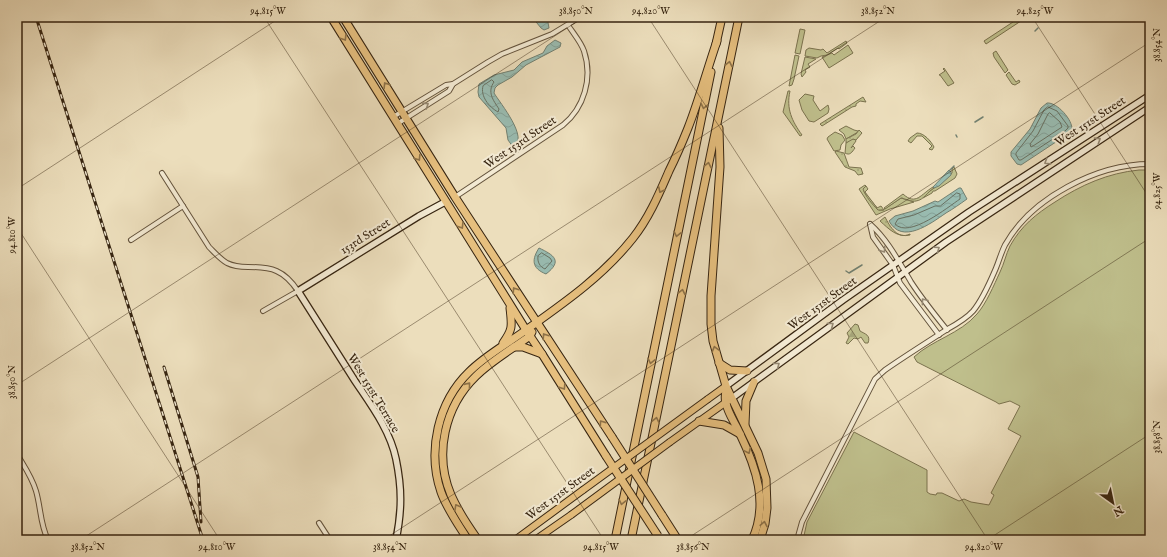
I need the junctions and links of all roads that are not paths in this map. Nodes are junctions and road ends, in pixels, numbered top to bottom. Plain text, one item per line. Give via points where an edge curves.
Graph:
1 (331, 17) edge
2 (343, 17) edge
3 (580, 17) edge
4 (722, 17) edge
5 (739, 17) edge
6 (568, 25) junction
7 (717, 41) junction
8 (453, 84) junction
9 (1150, 95) edge
10 (1150, 107) edge
11 (402, 111) junction
12 (718, 116) junction
13 (393, 117) junction
14 (407, 118) junction
15 (397, 124) junction
16 (1150, 164) edge
17 (162, 173) dead end
18 (455, 197) junction
19 (445, 202) junction
20 (183, 206) junction
21 (131, 240) dead end
22 (899, 261) junction
23 (893, 265) junction
24 (905, 271) junction
25 (897, 276) junction
26 (298, 291) junction
27 (510, 305) junction
28 (263, 311) dead end
29 (536, 323) junction
30 (947, 330) junction
31 (528, 333) junction
32 (939, 335) junction
33 (502, 345) junction
34 (514, 347) junction
35 (542, 354) junction
36 (719, 363) junction
37 (747, 371) junction
38 (754, 382) junction
39 (726, 386) junction
40 (732, 398) junction
41 (725, 403) junction
42 (700, 421) junction
43 (745, 426) junction
44 (740, 434) junction
45 (17, 454) edge
46 (319, 523) dead end
47 (659, 538) edge
48 (48, 540) edge
49 (330, 540) edge
50 (396, 540) edge
51 (468, 540) edge
52 (478, 540) edge
53 (515, 540) edge
54 (536, 540) edge
55 (614, 540) edge
56 (631, 540) edge
57 (678, 540) edge
58 (752, 540) edge
59 (760, 540) edge
60 (797, 540) edge

1 -> 13 highway
11 -> 2 highway
3 - 6 street
4 - 7 highway
12 -> 5 highway
6 - 8 street via 502,54
6 - 18 street, West 153rd Street via 582,46 586,60 587,83 577,110 563,125
7 -> 29 highway via 688,129 642,225 596,278
7 -> 55 highway
8 - 11 street via 446,85
14 -> 8 street via 449,91
9 -> 22 main road, West 151st Street via 969,212
24 -> 10 main road, West 151st Street
11 - 13 street
11 - 14 highway
36 -> 12 highway via 710,310 720,167
56 -> 12 highway
13 - 15 highway
14 - 15 street
14 - 18 highway
15 -> 19 highway
16 - 30 street via 1125,166 1096,174 1071,186 1030,214 1018,225 1008,240 996,269 973,311
17 - 20 street
29 -> 18 highway
19 - 26 main road, 153rd Street
19 -> 27 highway
20 - 21 street
20 - 26 street via 218,257 228,264 274,269 285,275
22 - 23 main road, West 151st Street
22 -> 23 street via 879,232 870,224 873,237
22 - 24 street
23 - 25 street
23 - 37 main road, West 151st Street
24 - 25 main road, West 151st Street
30 -> 24 street via 920,296
25 - 32 street
38 -> 25 main road, West 151st Street
26 - 28 street
26 - 50 main road, West 151st Terrace via 387,434 396,457 401,491
27 - 31 highway
27 - 33 highway via 512,328
29 - 31 highway
57 -> 29 highway, bridge
30 - 32 street
31 - 33 highway
31 - 34 highway
31 - 35 highway
32 - 60 street via 884,370 875,379 802,522
33 - 51 highway via 474,367 456,386 444,410 436,437 435,464 441,490 448,508
34 - 35 highway via 523,347
52 -> 34 highway via 447,485 443,461 445,433 455,404 469,383
35 -> 47 highway, bridge
36 - 37 highway via 730,370
36 - 39 highway
37 - 39 main road, West 151st Street
38 - 40 main road, West 151st Street
38 - 43 highway via 746,401
39 - 40 highway
39 - 41 highway
39 - 53 main road, West 151st Street, bridge
40 - 41 main road, West 151st Street
40 - 43 highway
41 - 42 main road, West 151st Street
41 - 44 highway
42 - 44 highway via 724,425
42 - 54 main road, West 151st Street, bridge
59 -> 43 highway via 767,508 766,479 758,453
44 -> 58 highway via 752,460 759,486 758,516
45 - 48 street via 37,493 41,521
46 - 49 street

